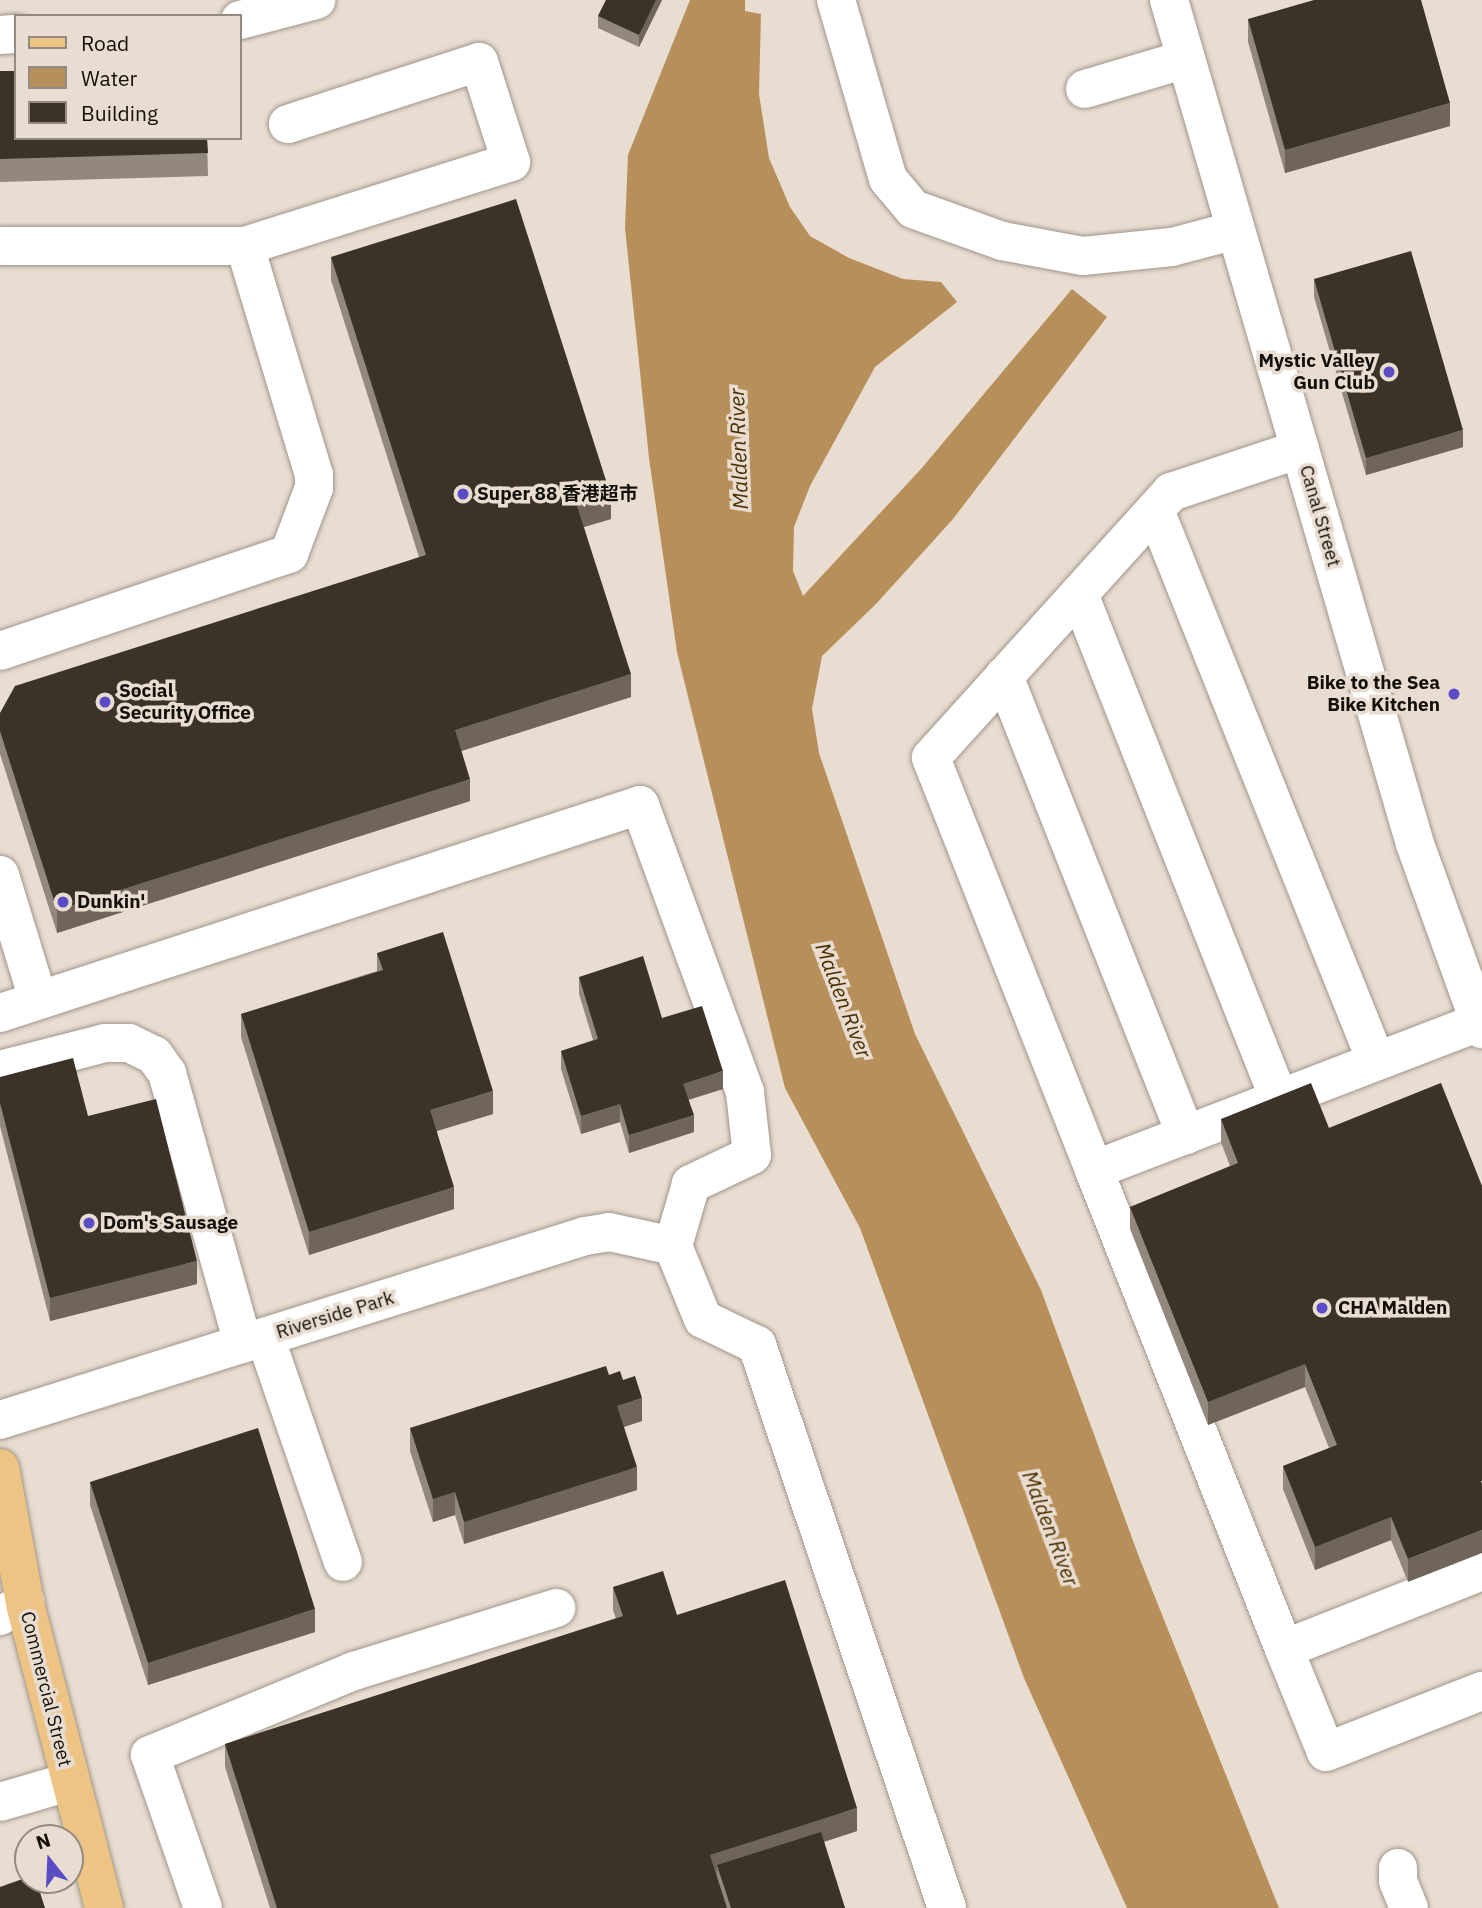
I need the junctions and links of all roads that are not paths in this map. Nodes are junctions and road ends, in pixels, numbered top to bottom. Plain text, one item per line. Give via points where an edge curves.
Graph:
1 (316, 0) edge
2 (836, 0) edge
3 (1169, 0) edge
4 (242, 19) edge
5 (1186, 59) junction
6 (1085, 89) dead end
7 (288, 124) dead end
8 (1236, 230) junction
9 (0, 246) edge
10 (245, 246) junction
11 (1300, 449) junction
12 (1155, 510) junction
13 (1079, 594) junction
14 (0, 651) edge
15 (1004, 676) junction
16 (0, 875) edge
17 (38, 999) junction
18 (0, 1013) edge
19 (1481, 1026) edge
20 (1376, 1062) junction
21 (0, 1070) edge
22 (1279, 1099) junction
23 (1186, 1135) junction
24 (1094, 1170) junction
25 (673, 1246) junction
26 (254, 1340) junction
27 (0, 1419) edge
28 (0, 1468) edge
29 (343, 1562) dead end
30 (1482, 1572) edge
31 (556, 1608) dead end
32 (13, 1609) edge
33 (1284, 1649) junction
34 (1482, 1691) edge
35 (69, 1782) junction
36 (0, 1802) edge
37 (1398, 1868) dead end
38 (104, 1908) edge
39 (203, 1908) edge
40 (947, 1908) edge
41 (1409, 1908) edge

1 - 4 street
2 - 8 street via 888,179 913,209 1002,241 1083,256 1172,247
3 - 5 street, Canal Street
5 - 6 street
5 - 8 street, Canal Street
7 - 10 street via 479,62 511,162
8 - 11 street, Canal Street
9 - 10 street
10 - 14 street via 314,475 314,488 289,554
11 - 12 street via 1171,492
11 - 19 street, Canal Street via 1415,844
12 - 13 street
12 - 20 street
13 - 15 street
13 - 22 street
15 - 23 street
15 - 24 street via 930,758
16 - 17 street
17 - 18 street
17 - 25 street via 640,805 745,1092 752,1155 691,1184
19 - 20 street
20 - 22 street
21 - 26 street via 105,1043 129,1043 154,1055 167,1073
22 - 23 street
23 - 24 street
24 - 33 street
25 - 26 street, Riverside Park via 609,1232 585,1236
25 - 40 street via 703,1319 757,1345
26 - 27 street, Riverside Park
26 - 29 street
28 - 32 main road, Commercial Street
30 - 33 street
31 - 39 street via 354,1671 150,1755
32 - 35 main road, Commercial Street
33 - 34 street via 1326,1752
35 - 36 street
35 - 38 main road, Commercial Street
37 - 41 street

